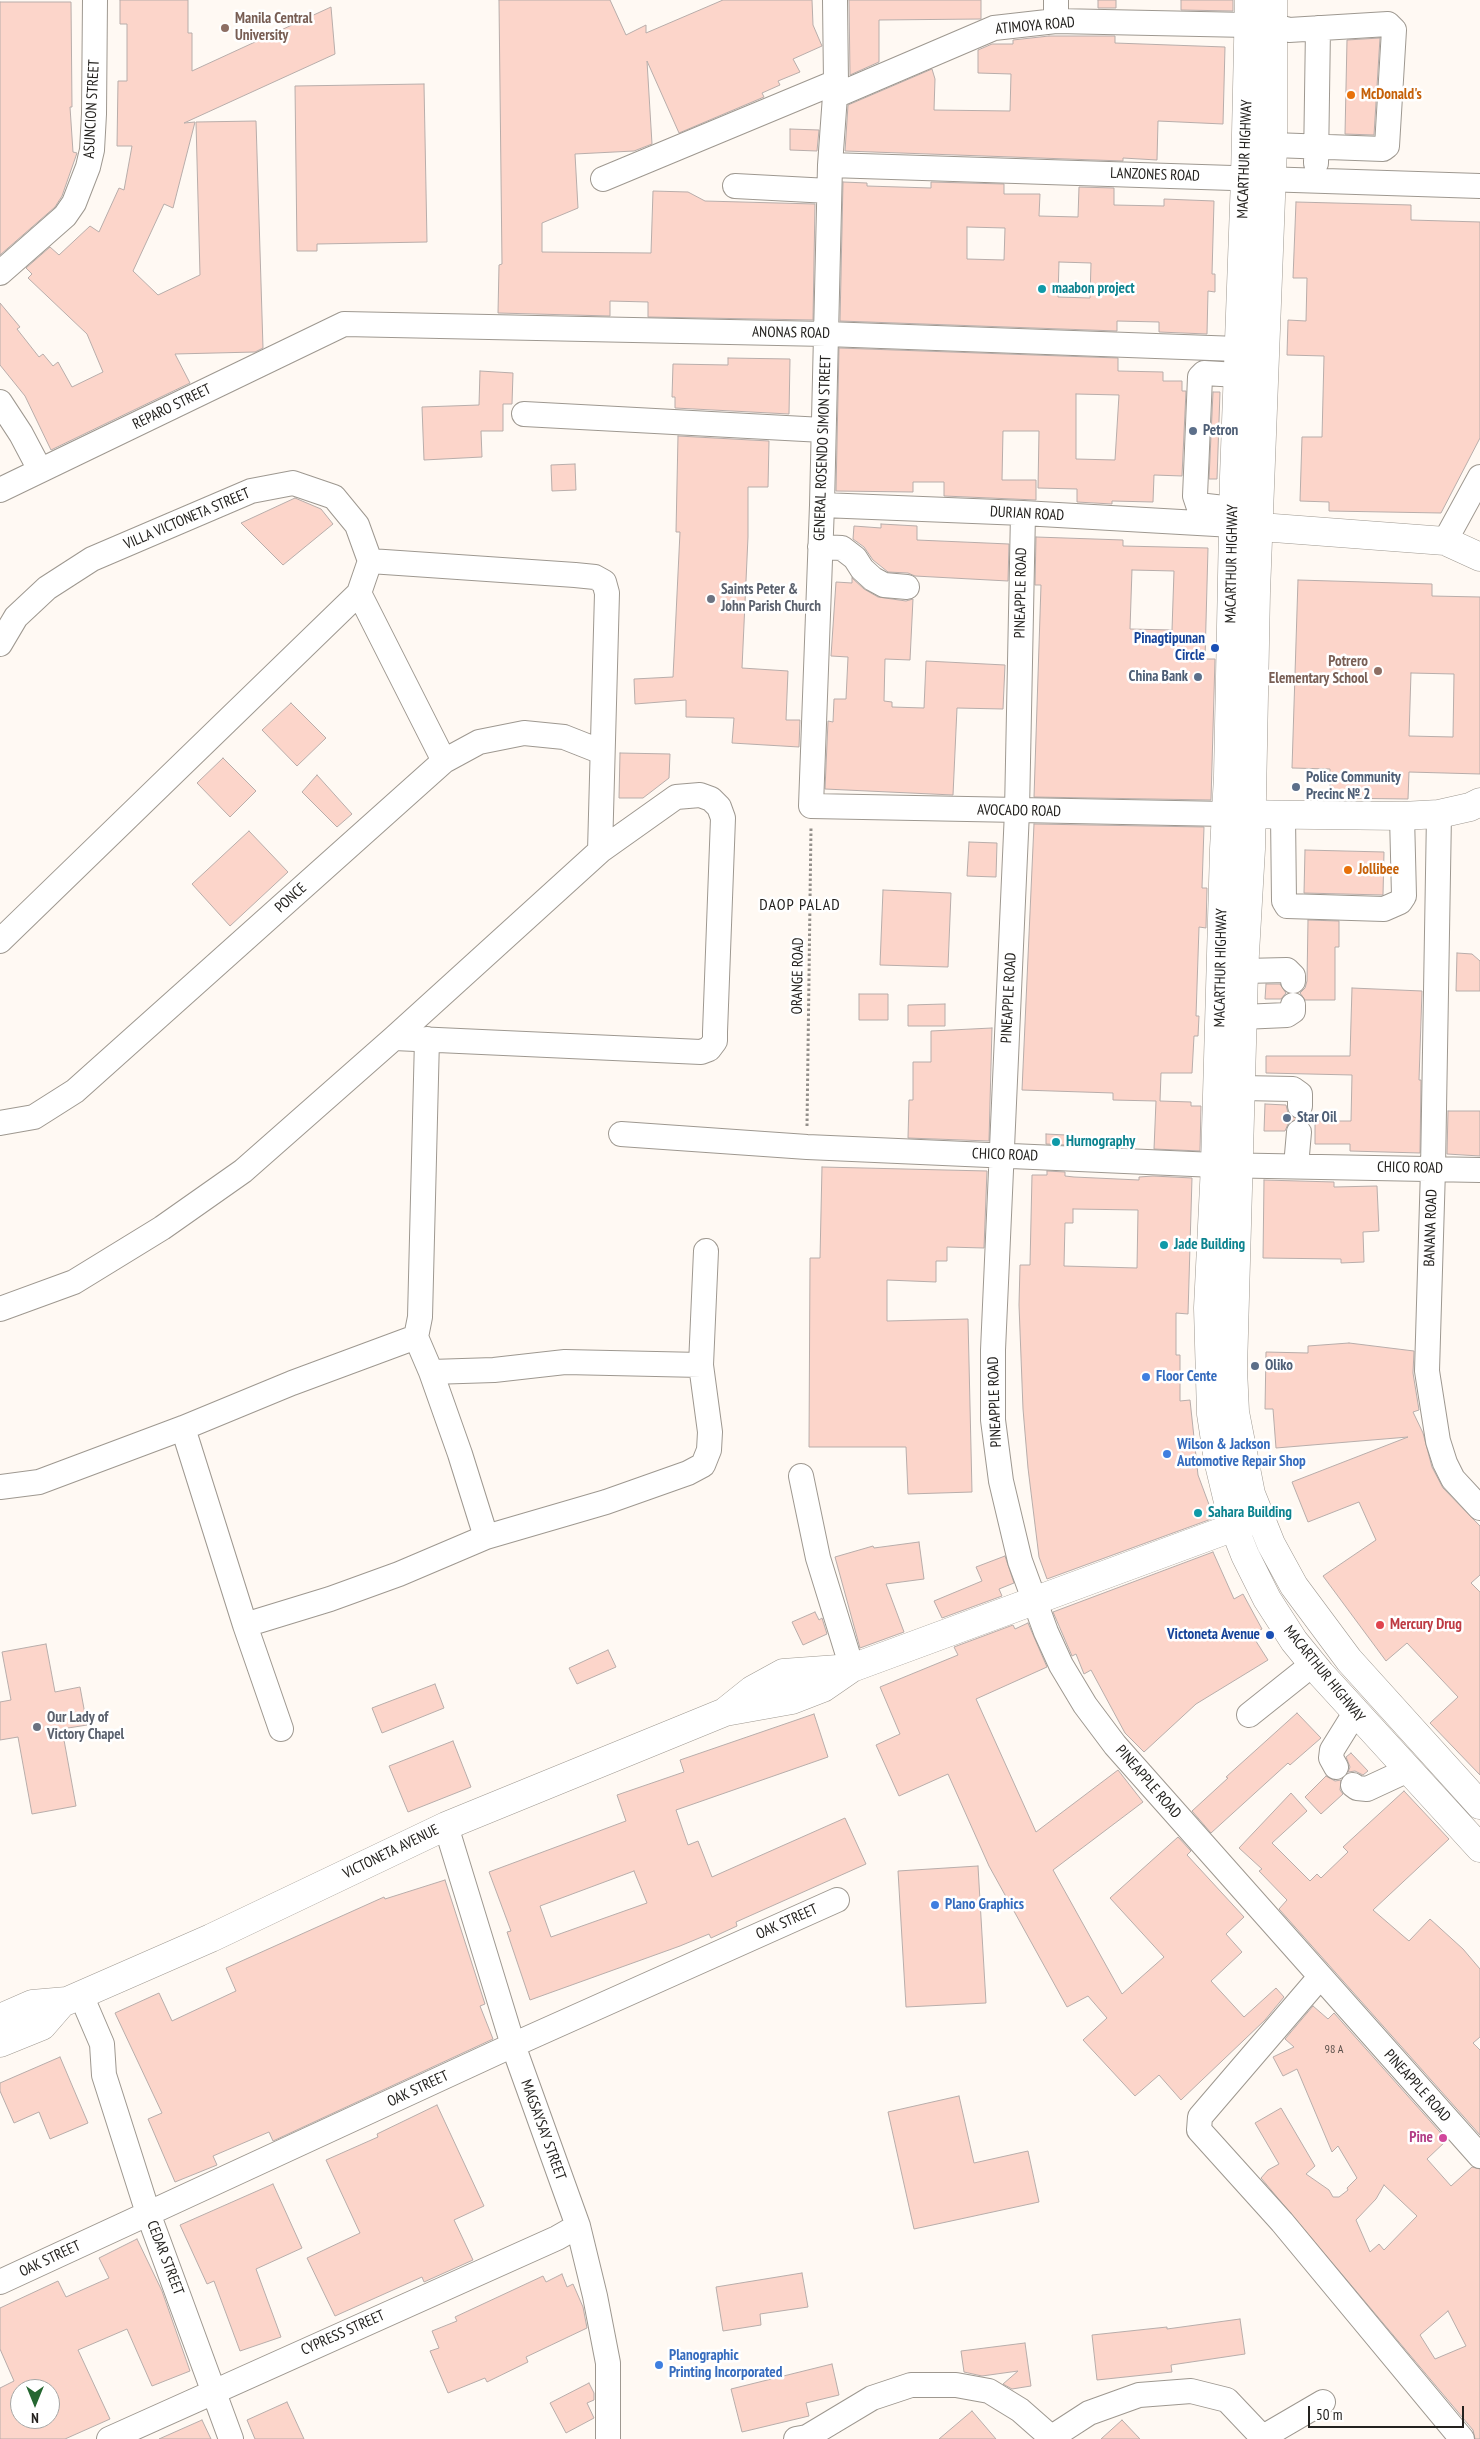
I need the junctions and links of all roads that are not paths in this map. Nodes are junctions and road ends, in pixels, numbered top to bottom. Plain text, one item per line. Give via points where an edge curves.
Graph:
1 (95, 0) edge
2 (835, 0) edge
3 (1056, 11) edge
4 (1260, 12) edge
5 (1318, 28) junction
6 (836, 89) junction
7 (1274, 145) junction
8 (1316, 147) junction
9 (830, 165) junction
10 (1258, 178) junction
11 (603, 179) dead end
12 (1316, 180) junction
13 (735, 186) dead end
14 (1480, 186) edge
15 (829, 191) junction
16 (0, 273) edge
17 (344, 324) joint
18 (826, 334) junction
19 (1238, 362) junction
20 (0, 402) edge
21 (524, 414) dead end
22 (823, 430) junction
23 (40, 470) junction
24 (1480, 477) edge
25 (0, 490) edge
26 (822, 505) junction
27 (1023, 513) junction
28 (1241, 520) junction
29 (1445, 541) junction
30 (820, 547) junction
31 (1480, 558) edge
32 (370, 561) junction
33 (907, 588) dead end
34 (359, 593) junction
35 (0, 644) edge
36 (602, 752) junction
37 (444, 761) junction
38 (1480, 802) edge
39 (811, 806) joint
40 (1017, 811) junction
41 (1438, 814) junction
42 (1239, 815) junction
43 (1283, 815) junction
44 (1402, 816) junction
45 (600, 851) junction
46 (1248, 894) junction
47 (1283, 894) junction
48 (0, 941) edge
49 (1244, 971) junction
50 (1293, 981) dead end
51 (1293, 1005) dead end
52 (1242, 1017) junction
53 (394, 1038) junction
54 (427, 1039) junction
55 (1242, 1088) junction
56 (1300, 1106) dead end
57 (0, 1123) edge
58 (1299, 1132) dead end
59 (621, 1134) dead end
60 (1002, 1155) junction
61 (1227, 1165) junction
62 (1296, 1166) junction
63 (1433, 1169) junction
64 (1480, 1170) edge
65 (706, 1251) dead end
66 (0, 1309) edge
67 (416, 1337) junction
68 (701, 1365) junction
69 (431, 1372) junction
70 (183, 1428) junction
71 (801, 1476) dead end
72 (0, 1487) edge
73 (1480, 1508) edge
74 (1259, 1518) junction
75 (1234, 1527) junction
76 (486, 1537) junction
77 (1034, 1599) junction
78 (245, 1625) junction
79 (1313, 1664) junction
80 (852, 1668) junction
81 (1355, 1713) junction
82 (1249, 1715) dead end
83 (281, 1729) dead end
84 (1336, 1767) dead end
85 (1408, 1770) junction
86 (1353, 1785) dead end
87 (1479, 1803) edge
88 (1457, 1822) junction
89 (446, 1826) junction
90 (1480, 1848) edge
91 (837, 1900) dead end
92 (1320, 1977) junction
93 (70, 2000) junction
94 (0, 2018) edge
95 (0, 2043) edge
96 (513, 2045) junction
97 (1480, 2156) edge
98 (148, 2213) junction
99 (578, 2226) junction
100 (0, 2282) edge
101 (214, 2390) junction
102 (1323, 2402) dead end
103 (803, 2438) edge
104 (1052, 2438) edge
105 (1264, 2438) edge
106 (109, 2439) edge
107 (232, 2439) edge
108 (608, 2439) edge
109 (1462, 2439) edge

1 - 16 street, ASUNCION STREET via 94,114 88,168 65,216
2 - 6 street, GENERAL ROSENDO SIMON STREET
3 - 4 street, ATIMOYA ROAD
3 - 6 street, ATIMOYA ROAD via 994,28
4 - 5 street, ATIMOYA ROAD via 1289,30
4 - 7 main road, MACARTHUR HIGHWAY
4 - 10 main road, MACARTHUR HIGHWAY
5 - 8 street
5 - 8 street, ATIMOYA ROAD via 1388,24 1394,30 1387,146 1383,149
6 - 9 street, GENERAL ROSENDO SIMON STREET
6 - 11 street, ATIMOYA ROAD
7 - 8 street
7 - 10 main road, MACARTHUR HIGHWAY
8 - 12 street
9 - 10 street, LANZONES ROAD
9 - 15 street, GENERAL ROSENDO SIMON STREET
10 - 12 street, LANZONES ROAD
10 - 19 main road, MACARTHUR HIGHWAY
10 - 28 main road, MACARTHUR HIGHWAY
12 - 14 street, LANZONES ROAD
13 - 15 street
15 - 18 street, GENERAL ROSENDO SIMON STREET
17 - 18 street, ANONAS ROAD
17 - 23 street, REPARO STREET
18 - 19 street, ANONAS ROAD
18 - 22 street, GENERAL ROSENDO SIMON STREET
19 - 28 main road, MACARTHUR HIGHWAY
19 - 28 street via 1200,377 1195,496 1198,505
20 - 23 street
21 - 22 street
22 - 26 street, GENERAL ROSENDO SIMON STREET
23 - 25 street, REPARO STREET
24 - 29 street
26 - 27 street, DURIAN ROAD
26 - 30 street, GENERAL ROSENDO SIMON STREET
27 - 28 street, DURIAN ROAD
27 - 40 street, PINEAPPLE ROAD
28 - 29 main road
28 - 42 main road, MACARTHUR HIGHWAY
29 - 31 main road
30 - 33 street via 842,548 873,579 884,585
30 - 39 street, GENERAL ROSENDO SIMON STREET
32 - 34 street
32 - 35 street, VILLA VICTONETA STREET via 357,525 334,497 293,483 251,491 92,559 41,594 16,618
32 - 36 street via 575,575 603,580 607,593
34 - 37 street
34 - 48 street
36 - 37 street, PONCE via 564,737 524,733 479,742
36 - 45 street
37 - 57 street, PONCE via 75,1091 34,1117
38 - 41 main road
39 - 40 street, AVOCADO ROAD
40 - 42 street, AVOCADO ROAD
40 - 60 street, PINEAPPLE ROAD
41 - 44 main road
41 - 63 street, BANANA ROAD
42 - 43 main road
42 - 46 main road, MACARTHUR HIGHWAY
42 - 61 main road, MACARTHUR HIGHWAY
43 - 44 main road
43 - 47 street
44 - 47 street via 1404,896 1400,902 1384,909 1292,908 1284,901
45 - 53 street
45 - 54 street via 676,797 700,795 719,807 723,818 715,1041 709,1049 700,1052
46 - 47 street
46 - 49 main road, MACARTHUR HIGHWAY
49 - 50 street via 1287,970
49 - 52 main road, MACARTHUR HIGHWAY
51 - 52 street via 1293,1011 1287,1016
52 - 55 main road, MACARTHUR HIGHWAY
53 - 54 street
53 - 66 street via 243,1171 162,1228 74,1282
54 - 67 street via 420,1317
55 - 56 street via 1293,1089 1300,1094
55 - 61 main road, MACARTHUR HIGHWAY
58 - 62 street
59 - 60 street, CHICO ROAD via 807,1147
60 - 61 street, CHICO ROAD
60 - 77 street, PINEAPPLE ROAD via 993,1420 1009,1518
61 - 62 street, CHICO ROAD
61 - 74 main road, MACARTHUR HIGHWAY via 1234,1395 1242,1456
61 - 75 main road, MACARTHUR HIGHWAY via 1208,1308 1208,1369 1218,1460
62 - 63 street, CHICO ROAD
63 - 64 street, CHICO ROAD
63 - 73 street, BANANA ROAD via 1427,1371 1438,1441 1445,1463 1453,1478
65 - 68 street
67 - 69 street
67 - 70 street
68 - 69 street via 565,1362 494,1370
68 - 76 street via 710,1432 709,1450 703,1466 606,1502
69 - 76 street
70 - 72 street via 39,1482
70 - 78 street
71 - 80 street via 818,1558
74 - 75 main road, VICTONETA AVENUE
74 - 87 main road, MACARTHUR HIGHWAY via 1294,1586 1321,1625
75 - 77 main road, VICTONETA AVENUE
75 - 79 main road, MACARTHUR HIGHWAY via 1268,1600
76 - 78 street via 399,1574
77 - 80 main road, VICTONETA AVENUE
77 - 92 street, PINEAPPLE ROAD via 1062,1665 1085,1705 1115,1745
78 - 83 street
79 - 81 main road, MACARTHUR HIGHWAY
79 - 82 street
80 - 89 main road, VICTONETA AVENUE via 823,1688 792,1700 725,1712
81 - 84 street via 1332,1750 1330,1758
81 - 85 main road, MACARTHUR HIGHWAY
85 - 86 street via 1367,1789
85 - 88 main road, MACARTHUR HIGHWAY
87 - 88 street
88 - 90 main road, MACARTHUR HIGHWAY
89 - 93 main road, VICTONETA AVENUE via 211,1938
89 - 96 street, MAGSAYSAY STREET
91 - 96 street, OAK STREET
92 - 97 street, PINEAPPLE ROAD
92 - 109 street via 1200,2117 1199,2130 1282,2222
93 - 94 main road, VICTONETA AVENUE via 32,2004
93 - 95 main road, VICTONETA AVENUE via 42,2026
93 - 98 street, CEDAR STREET via 85,2045 104,2075
96 - 98 street, OAK STREET
96 - 99 street, MAGSAYSAY STREET
98 - 100 street, OAK STREET
98 - 101 street, CEDAR STREET
99 - 101 street, CYPRESS STREET
99 - 108 street, MAGSAYSAY STREET via 608,2363
101 - 106 street, CYPRESS STREET
101 - 107 street, CEDAR STREET
102 - 105 street
103 - 104 street via 872,2398 911,2385 989,2391 1020,2410
104 - 105 street via 1089,2413 1139,2395 1191,2391 1226,2400

